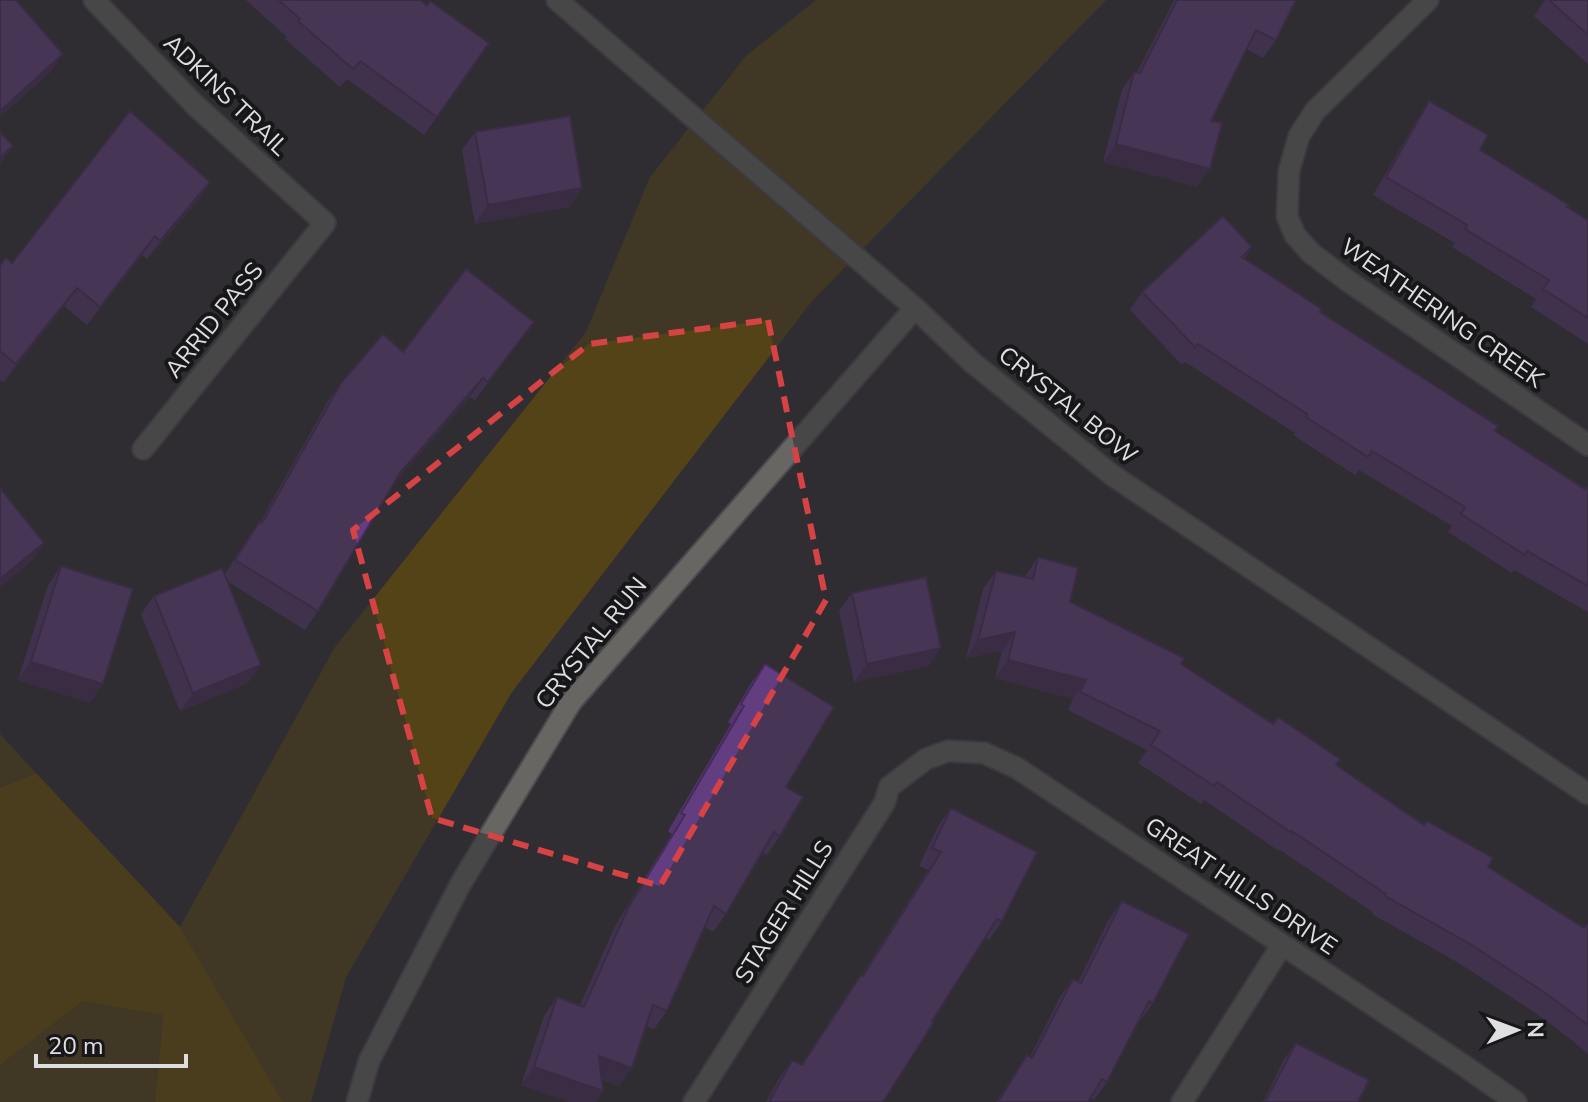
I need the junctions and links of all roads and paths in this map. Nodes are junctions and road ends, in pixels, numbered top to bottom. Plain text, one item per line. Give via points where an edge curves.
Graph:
1 (94, 0) edge
2 (557, 0) edge
3 (1428, 0) edge
4 (325, 223) joint
5 (915, 308) junction
6 (1588, 445) edge
7 (143, 449) dead end
8 (926, 759) joint
9 (1588, 794) edge
10 (1282, 945) junction
11 (357, 1102) edge
12 (694, 1102) edge
13 (1182, 1102) edge
14 (1516, 1102) edge

1 - 4 street, ADKINS TRAIL via 195,105
2 - 5 street, CRYSTAL BOW
3 - 6 street, WEATHERING CREEK via 1315,111 1295,148 1287,216 1311,253
4 - 7 street, ARRID PASS
5 - 9 street, CRYSTAL BOW via 973,363 1112,475
5 - 11 street, CRYSTAL RUN via 571,702 461,883 369,1061
8 - 10 street, GREAT HILLS DRIVE via 948,751 984,753 1017,768
8 - 12 street, STAGER HILLS via 889,787 885,802
10 - 13 street
10 - 14 street, GREAT HILLS DRIVE

